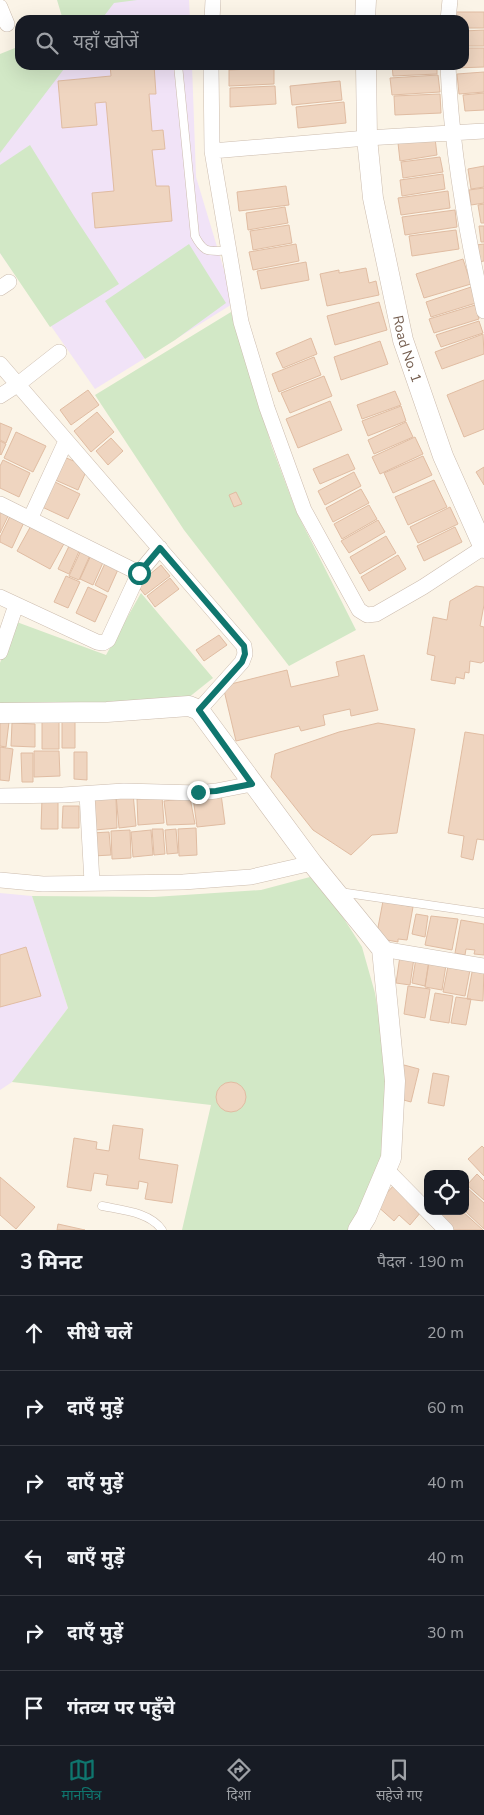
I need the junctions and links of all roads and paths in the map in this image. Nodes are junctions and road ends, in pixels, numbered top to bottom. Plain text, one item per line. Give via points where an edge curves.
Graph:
1 (213, 0) edge
2 (366, 0) edge
3 (450, 0) edge
4 (0, 7) edge
5 (212, 15) edge
6 (365, 15) edge
7 (448, 15) edge
8 (7, 24) dead end
9 (178, 70) edge
10 (211, 70) edge
11 (366, 70) edge
12 (448, 70) edge
13 (484, 131) edge
14 (452, 132) junction
15 (367, 138) junction
16 (212, 151) junction
17 (229, 251) junction
18 (484, 311) edge
19 (59, 352) dead end
20 (0, 364) edge
21 (17, 385) junction
22 (0, 396) edge
23 (66, 441) junction
24 (0, 504) edge
25 (30, 519) junction
26 (160, 548) junction
27 (484, 548) edge
28 (139, 573) junction
29 (0, 597) edge
30 (16, 605) junction
31 (0, 652) edge
32 (199, 710) junction
33 (0, 713) edge
34 (252, 784) junction
35 (87, 794) junction
36 (0, 796) edge
37 (312, 863) junction
38 (0, 880) edge
39 (92, 882) junction
40 (335, 891) junction
41 (484, 913) edge
42 (382, 949) junction
43 (484, 966) edge
44 (386, 1169) junction
45 (102, 1206) dead end
46 (162, 1230) edge
47 (358, 1230) edge
48 (446, 1230) edge

1 - 5 street
2 - 6 street
3 - 7 street
4 - 8 street
9 - 17 lane via 195,236 205,250
10 - 16 street
11 - 15 street, Road No. 1
12 - 14 street
13 - 14 street
14 - 15 street
14 - 18 street
15 - 16 street
15 - 27 street, Road No. 1 via 374,198 403,340 443,456
16 - 17 street
17 - 27 street via 242,322 267,408 304,510 359,610 367,615 376,614
19 - 21 street
20 - 21 street
21 - 22 street
21 - 23 street
23 - 25 street
23 - 26 street
24 - 25 street
25 - 28 street
26 - 28 street
26 - 32 street via 244,646 242,662
28 - 30 street via 117,623 103,643
29 - 30 street
30 - 31 street
32 - 33 street via 189,706 107,712
32 - 34 street
34 - 35 street via 207,792
34 - 37 street
35 - 36 street
35 - 39 street
37 - 39 street via 251,877 184,882
37 - 40 street
38 - 39 street via 43,884
40 - 41 lane
40 - 42 street
42 - 43 street
42 - 44 street via 395,1081 391,1158
44 - 47 street
44 - 48 street
45 - 46 lane via 139,1214 153,1220

